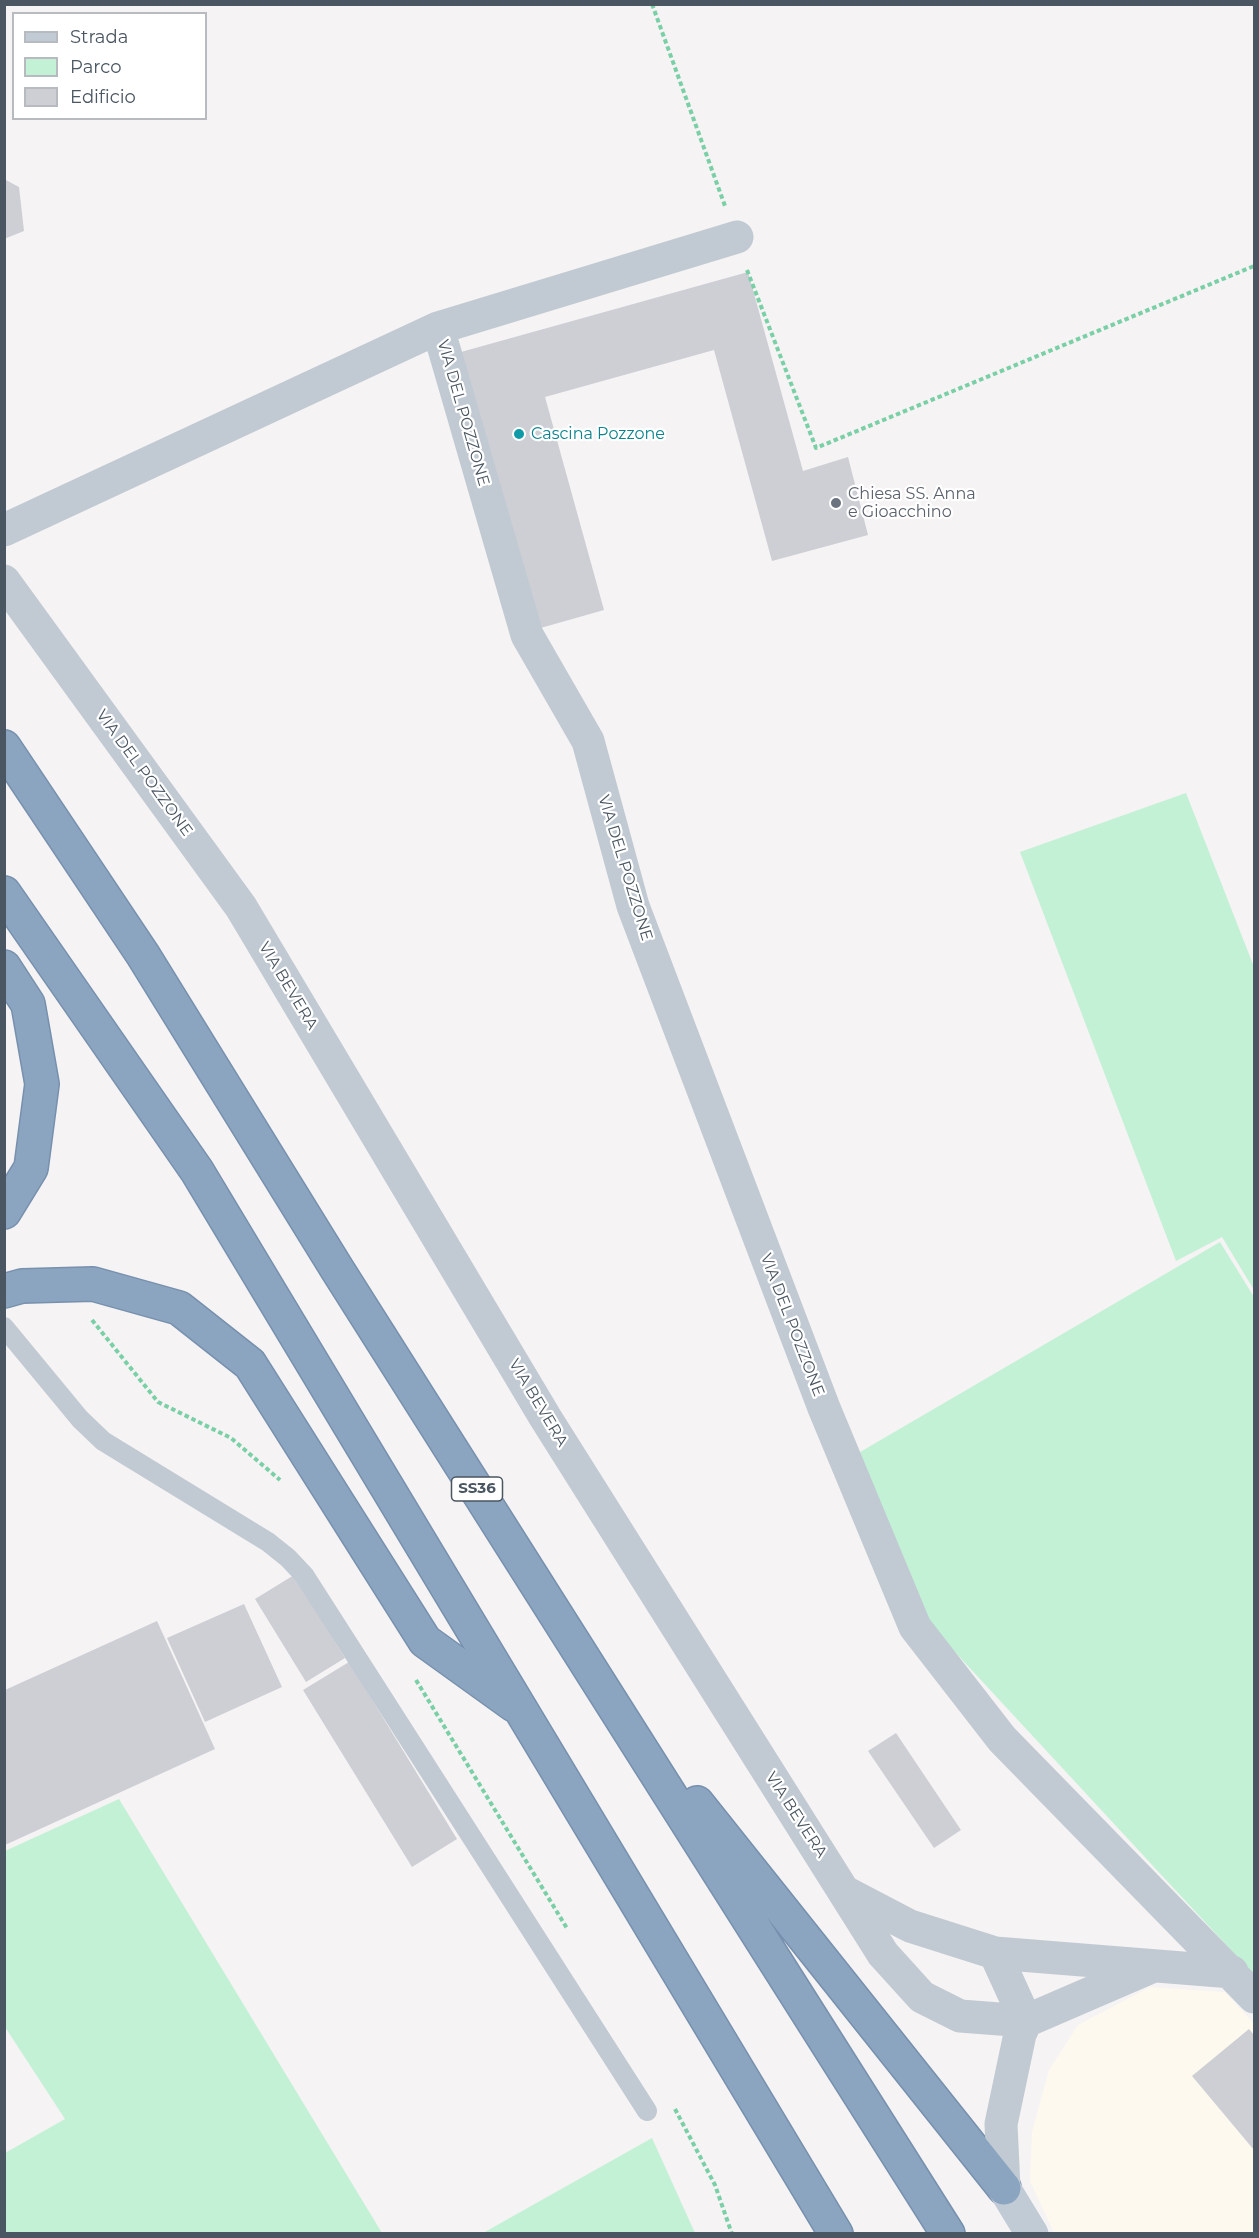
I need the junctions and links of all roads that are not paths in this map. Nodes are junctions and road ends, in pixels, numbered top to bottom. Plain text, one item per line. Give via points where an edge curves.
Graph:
1 (738, 237) road end
2 (438, 328) junction
3 (4, 530) edge
4 (4, 581) edge
5 (4, 747) edge
6 (4, 893) edge
7 (241, 907) joint
8 (4, 967) edge
9 (4, 1212) edge
10 (4, 1292) edge
11 (4, 1327) edge
12 (608, 1696) junction
13 (524, 1711) junction
14 (846, 1892) junction
15 (995, 1953) junction
16 (1151, 1967) junction
17 (1232, 1972) junction
18 (1254, 1996) edge
19 (1026, 2021) junction
20 (647, 2111) dead end
21 (1004, 2188) junction
22 (836, 2234) edge
23 (948, 2234) edge
24 (1032, 2234) edge

1 - 2 street, VIA DEL POZZONE
2 - 3 street, VIA DEL POZZONE
2 - 17 street, VIA DEL POZZONE via 527,635 588,741 633,906 824,1408 915,1627 1002,1739
4 - 7 street, VIA DEL POZZONE
5 - 12 highway, SS36 via 143,955
6 - 13 highway via 197,1171
7 - 14 street, VIA BEVERA via 545,1417
8 - 9 highway via 28,1004 42,1084 31,1168
10 - 13 highway via 22,1286 93,1284 179,1308 250,1364 424,1641
11 - 20 lane via 103,1441 268,1542 304,1575
12 - 21 highway via 768,1889
12 - 23 highway, SS36
13 - 22 highway
14 - 15 street, VIA BEVERA via 910,1926
14 - 19 street, VIA BEVERA via 883,1954 922,1997 960,2016
15 - 16 street, VIA BEVERA
15 - 19 street
16 - 17 street, VIA BEVERA
16 - 19 street, VIA BEVERA
17 - 18 street
19 - 21 street via 1001,2124
21 - 24 street

